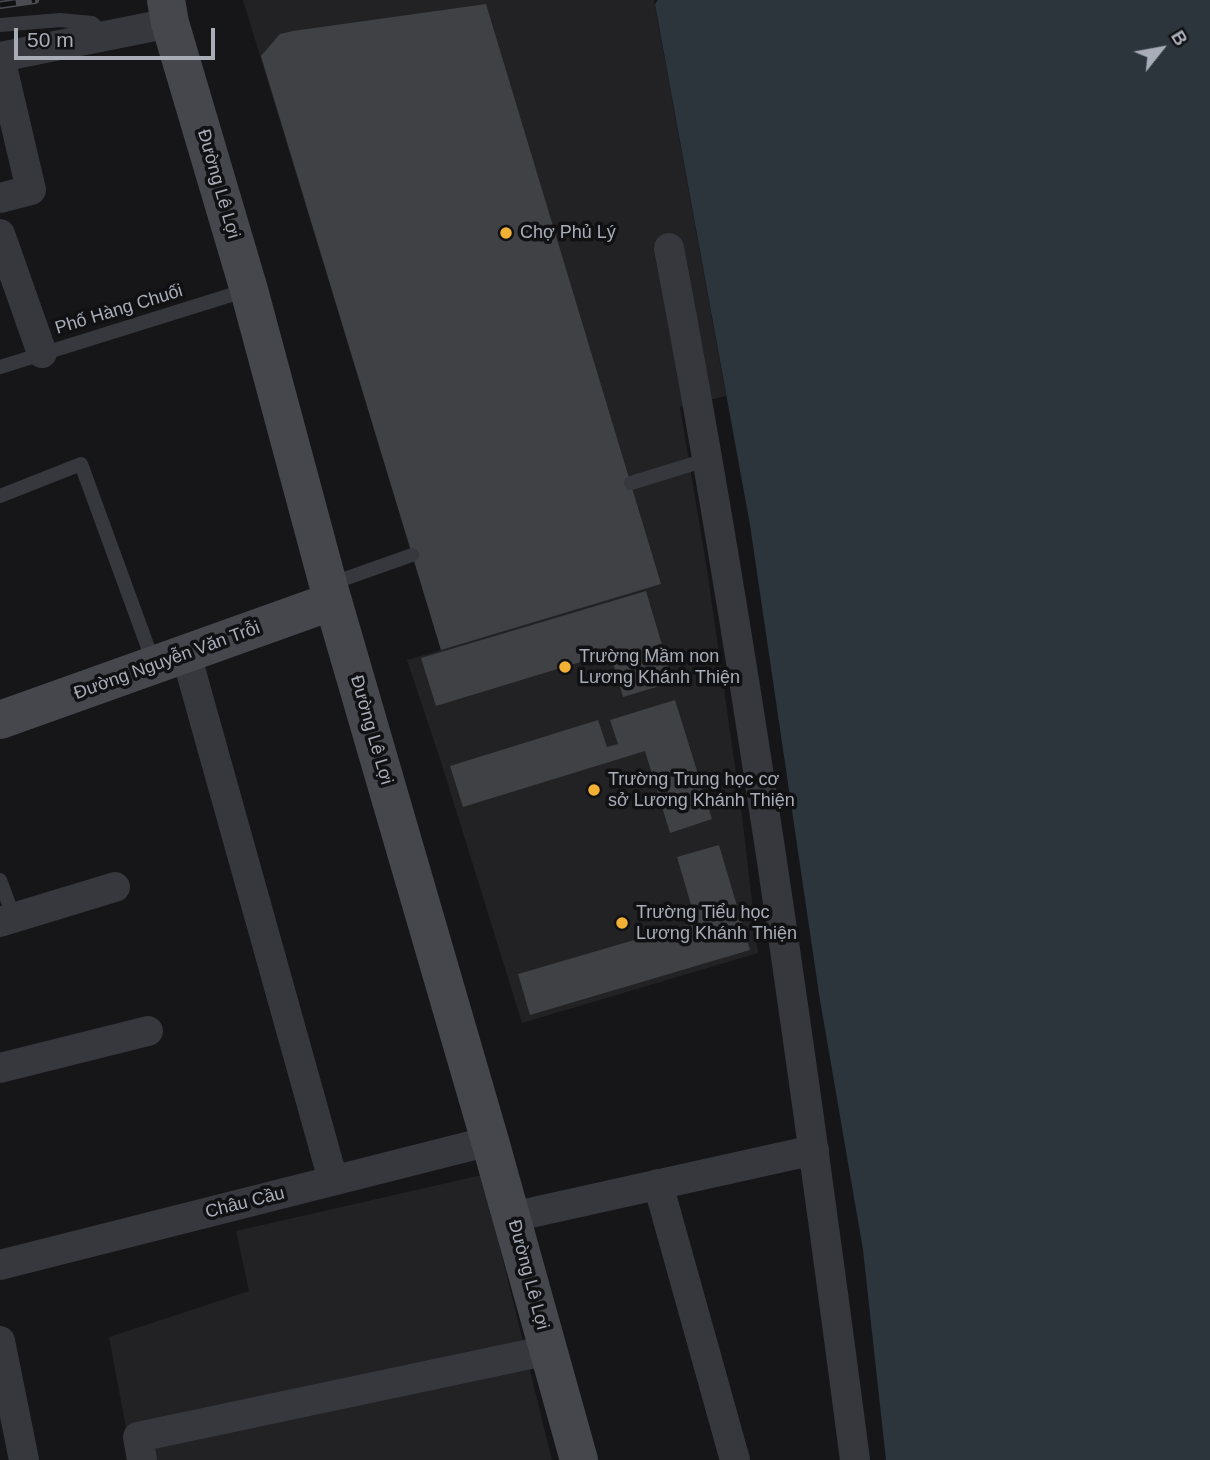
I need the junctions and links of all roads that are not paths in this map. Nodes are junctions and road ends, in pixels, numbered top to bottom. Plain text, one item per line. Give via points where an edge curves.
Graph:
1 (168, 11) edge
2 (0, 25) edge
3 (106, 35) junction
4 (0, 57) edge
5 (0, 198) edge
6 (0, 234) edge
7 (669, 248) dead end
8 (249, 290) junction
9 (42, 353) junction
10 (0, 367) edge
11 (709, 459) junction
12 (631, 483) dead end
13 (0, 496) edge
14 (412, 555) dead end
15 (331, 593) junction
16 (170, 659) junction
17 (0, 720) edge
18 (0, 880) edge
19 (115, 887) dead end
20 (7, 920) edge
21 (148, 1031) dead end
22 (0, 1068) edge
23 (490, 1140) junction
24 (814, 1150) junction
25 (333, 1180) junction
26 (658, 1184) junction
27 (512, 1217) junction
28 (0, 1265) edge
29 (0, 1341) edge
30 (549, 1350) junction
31 (24, 1460) edge
32 (142, 1460) edge
33 (579, 1460) edge
34 (735, 1460) edge
35 (855, 1460) edge

1 - 3 street
1 - 8 street, Đường Lê Lợi
2 - 3 lane via 60,20 92,23
3 - 4 street
4 - 5 street via 30,190
6 - 9 street
7 - 11 street
8 - 9 lane, Phố Hàng Chuối
8 - 15 street, Đường Lê Lợi
9 - 10 lane, Phố Hàng Chuối
11 - 12 lane
11 - 24 street
13 - 16 lane via 81,464
14 - 15 lane
15 - 16 street, Đường Nguyễn Văn Trỗi
15 - 23 street, Đường Lê Lợi
16 - 17 street, Đường Nguyễn Văn Trỗi
16 - 25 street
18 - 20 lane
19 - 20 street
21 - 22 street
23 - 25 street, Châu Cầu
23 - 27 street, Đường Lê Lợi
24 - 26 street
24 - 35 street
25 - 28 street, Châu Cầu
26 - 27 street
26 - 34 street
27 - 30 street, Đường Lê Lợi
29 - 31 street
30 - 32 street via 138,1437
30 - 33 street, Đường Lê Lợi

